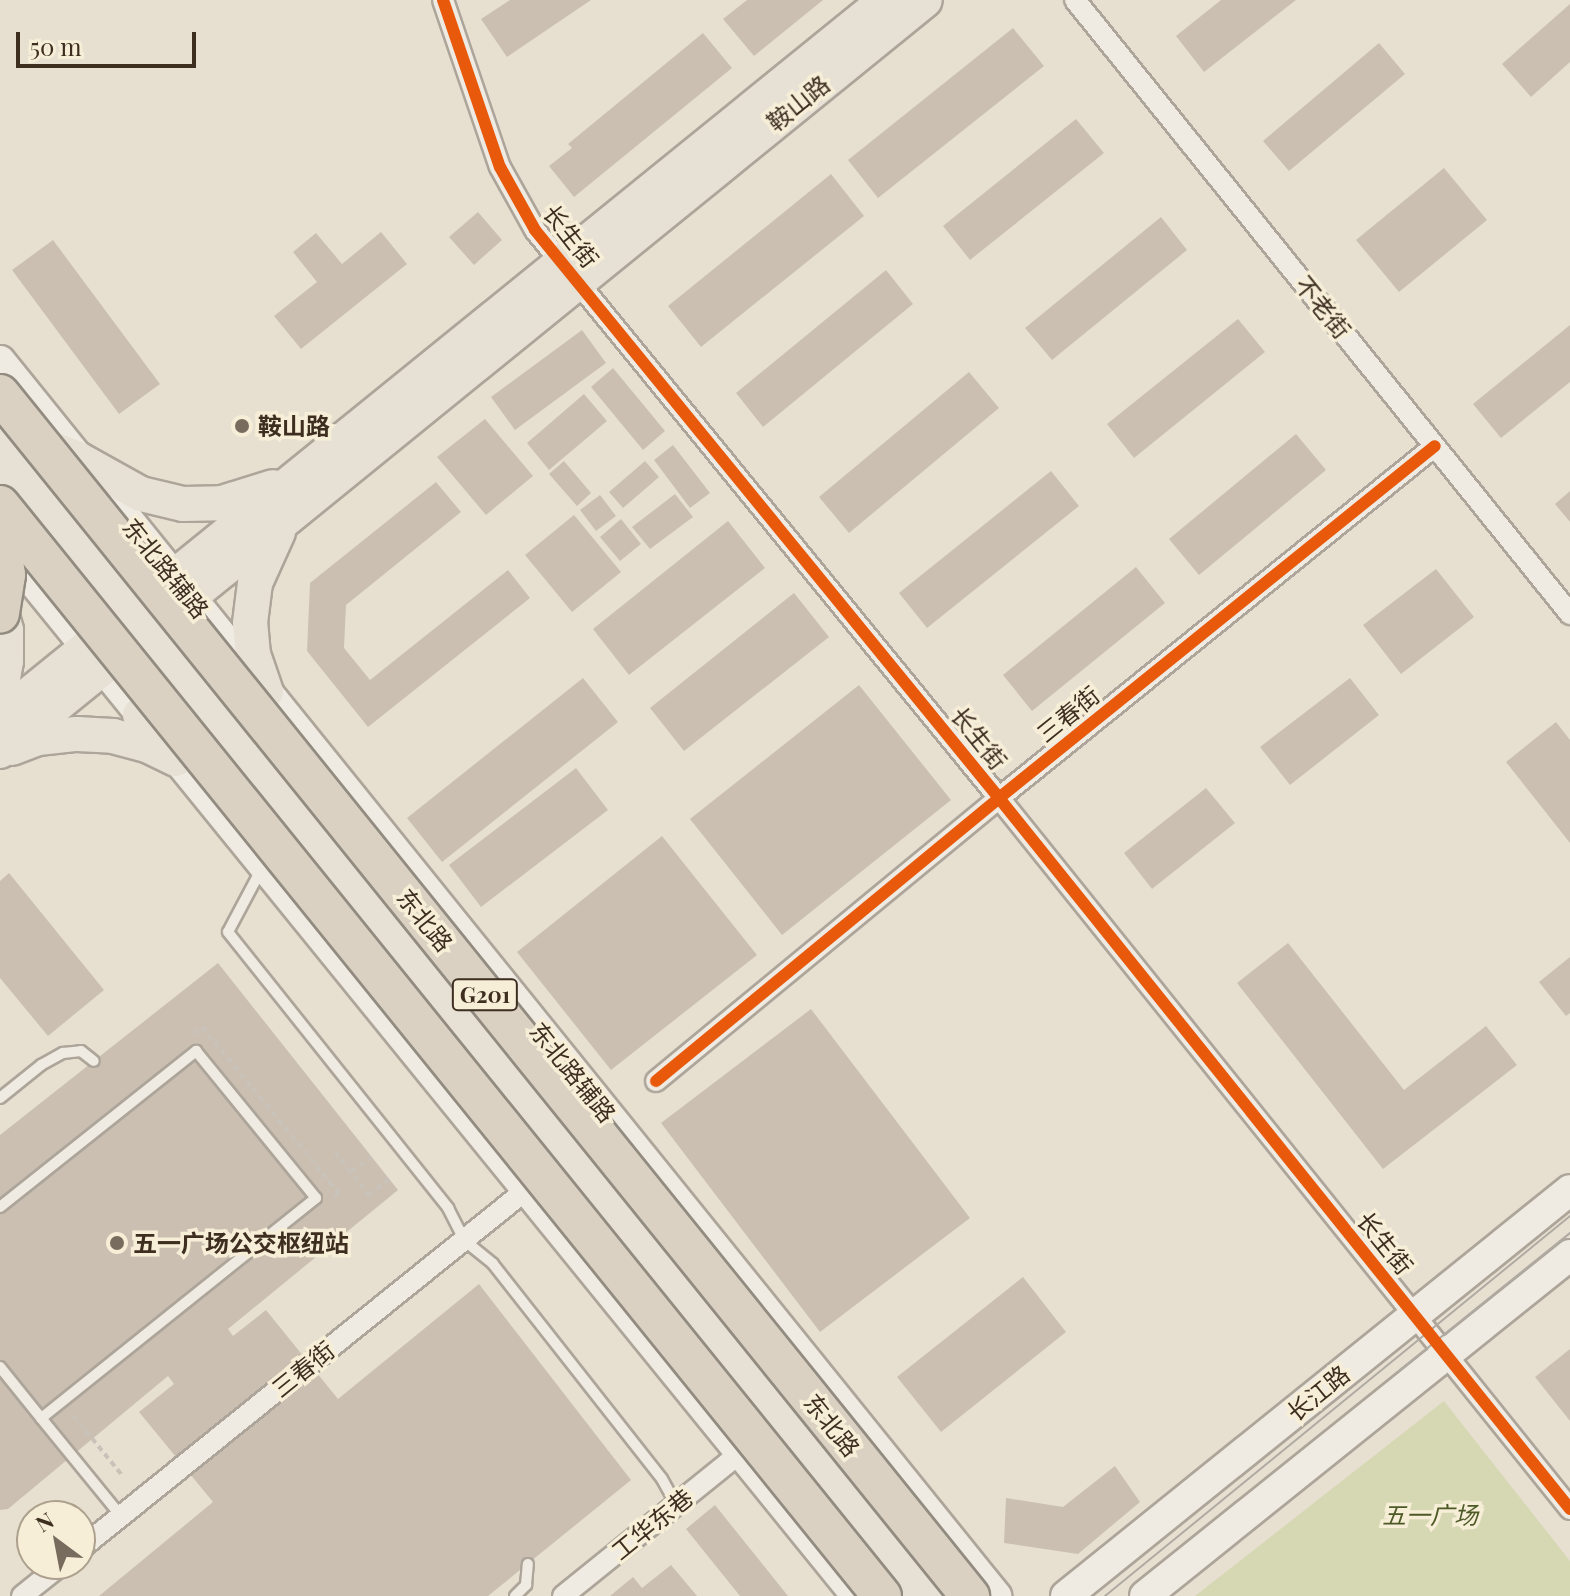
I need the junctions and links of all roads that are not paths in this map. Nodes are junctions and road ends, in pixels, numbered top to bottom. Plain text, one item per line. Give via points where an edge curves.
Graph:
1 (443, 0) edge
2 (886, 0) edge
3 (925, 0) edge
4 (1075, 0) edge
5 (570, 272) junction
6 (0, 361) edge
7 (0, 394) edge
8 (0, 428) edge
9 (1435, 446) junction
10 (78, 459) junction
11 (0, 470) edge
12 (302, 473) junction
13 (25, 498) edge
14 (286, 519) junction
15 (0, 532) edge
16 (0, 541) edge
17 (181, 588) junction
18 (0, 608) edge
19 (0, 614) edge
20 (1570, 614) edge
21 (140, 621) junction
22 (94, 658) junction
23 (266, 692) junction
24 (0, 694) edge
25 (140, 715) junction
26 (0, 718) edge
27 (213, 733) junction
28 (0, 752) edge
29 (176, 759) junction
30 (253, 762) junction
31 (999, 798) junction
32 (263, 866) junction
33 (94, 1061) dead end
34 (572, 1071) junction
35 (656, 1081) dead end
36 (0, 1098) edge
37 (486, 1140) junction
38 (569, 1160) junction
39 (526, 1190) junction
40 (1570, 1190) edge
41 (0, 1207) edge
42 (465, 1241) junction
43 (573, 1248) junction
44 (1570, 1255) edge
45 (1415, 1315) junction
46 (1447, 1355) junction
47 (0, 1367) edge
48 (703, 1406) junction
49 (41, 1418) junction
50 (774, 1428) junction
51 (740, 1453) junction
52 (676, 1504) junction
53 (1570, 1509) edge
54 (121, 1516) junction
55 (96, 1536) edge
56 (928, 1544) junction
57 (528, 1564) dead end
58 (42, 1580) edge
59 (22, 1596) edge
60 (515, 1596) edge
61 (563, 1596) edge
62 (857, 1596) edge
63 (882, 1596) edge
64 (909, 1596) edge
65 (945, 1596) edge
66 (970, 1596) edge
67 (998, 1596) edge
68 (1066, 1596) edge
69 (1145, 1596) edge

1 - 5 street, 长生街 via 500,167 535,230
2 - 5 main road, 鞍山路
3 - 5 main road, 鞍山路
4 - 9 street, 不老街
5 - 12 main road, 鞍山路
5 - 14 main road, 鞍山路
5 - 31 street, 长生街
6 - 10 main road, 东北路辅路
7 - 56 highway, 东北路 / G201, bridge
8 - 10 main road
8 - 13 main road, 东北路
9 - 20 street, 不老街
9 - 31 street, 三春街
10 - 12 main road via 141,494 183,504 222,503
10 - 17 main road, 东北路辅路
11 - 13 main road, 东北路
12 - 17 main road, 鞍山路
13 - 21 main road, 东北路
13 - 63 highway, 东北路 / G201, bridge
14 - 17 main road, 鞍山路
14 - 23 main road via 255,583 250,623 253,655
15 - 19 highway, bridge via 6,575
16 - 22 main road
17 - 21 main road, 鞍山路
17 - 23 main road, 东北路辅路
18 - 24 main road via 6,630
21 - 22 main road, 鞍山路
21 - 27 main road, 东北路
21 - 30 main road, 东北路
22 - 25 main road
22 - 26 main road, 鞍山路
22 - 28 main road, 鞍山路
23 - 34 main road, 东北路辅路
25 - 27 main road
25 - 29 main road
27 - 30 main road, 东北路
28 - 29 main road via 38,738 77,734 113,736
29 - 32 main road
30 - 38 main road, 东北路 via 550,1129
31 - 35 street, 三春街
31 - 45 street, 长生街
32 - 37 main road
32 - 42 lane via 228,932 448,1208
33 - 36 lane via 81,1051 63,1053
34 - 38 main road
34 - 67 main road, 东北路辅路
37 - 38 main road
37 - 39 main road
38 - 43 main road
38 - 50 main road, 东北路
38 - 65 main road, 东北路
39 - 42 street, 三春街
39 - 43 main road
40 - 45 main road, 长江路
41 - 49 lane via 196,1051 316,1198
42 - 52 lane via 493,1264 662,1479
42 - 54 street, 三春街
43 - 48 main road
44 - 46 main road
45 - 46 street, 长生街
45 - 68 main road, 长江路
46 - 53 street, 长生街
46 - 69 main road
47 - 49 lane
48 - 50 main road
48 - 51 main road
49 - 54 lane
50 - 64 main road, 东北路
51 - 52 street, 工华东巷
51 - 62 main road
52 - 61 street, 工华东巷
54 - 55 street, 三春街
56 - 66 highway, 东北路 / G201, bridge
56 - 67 highway, bridge
57 - 60 lane via 526,1585
58 - 59 street

